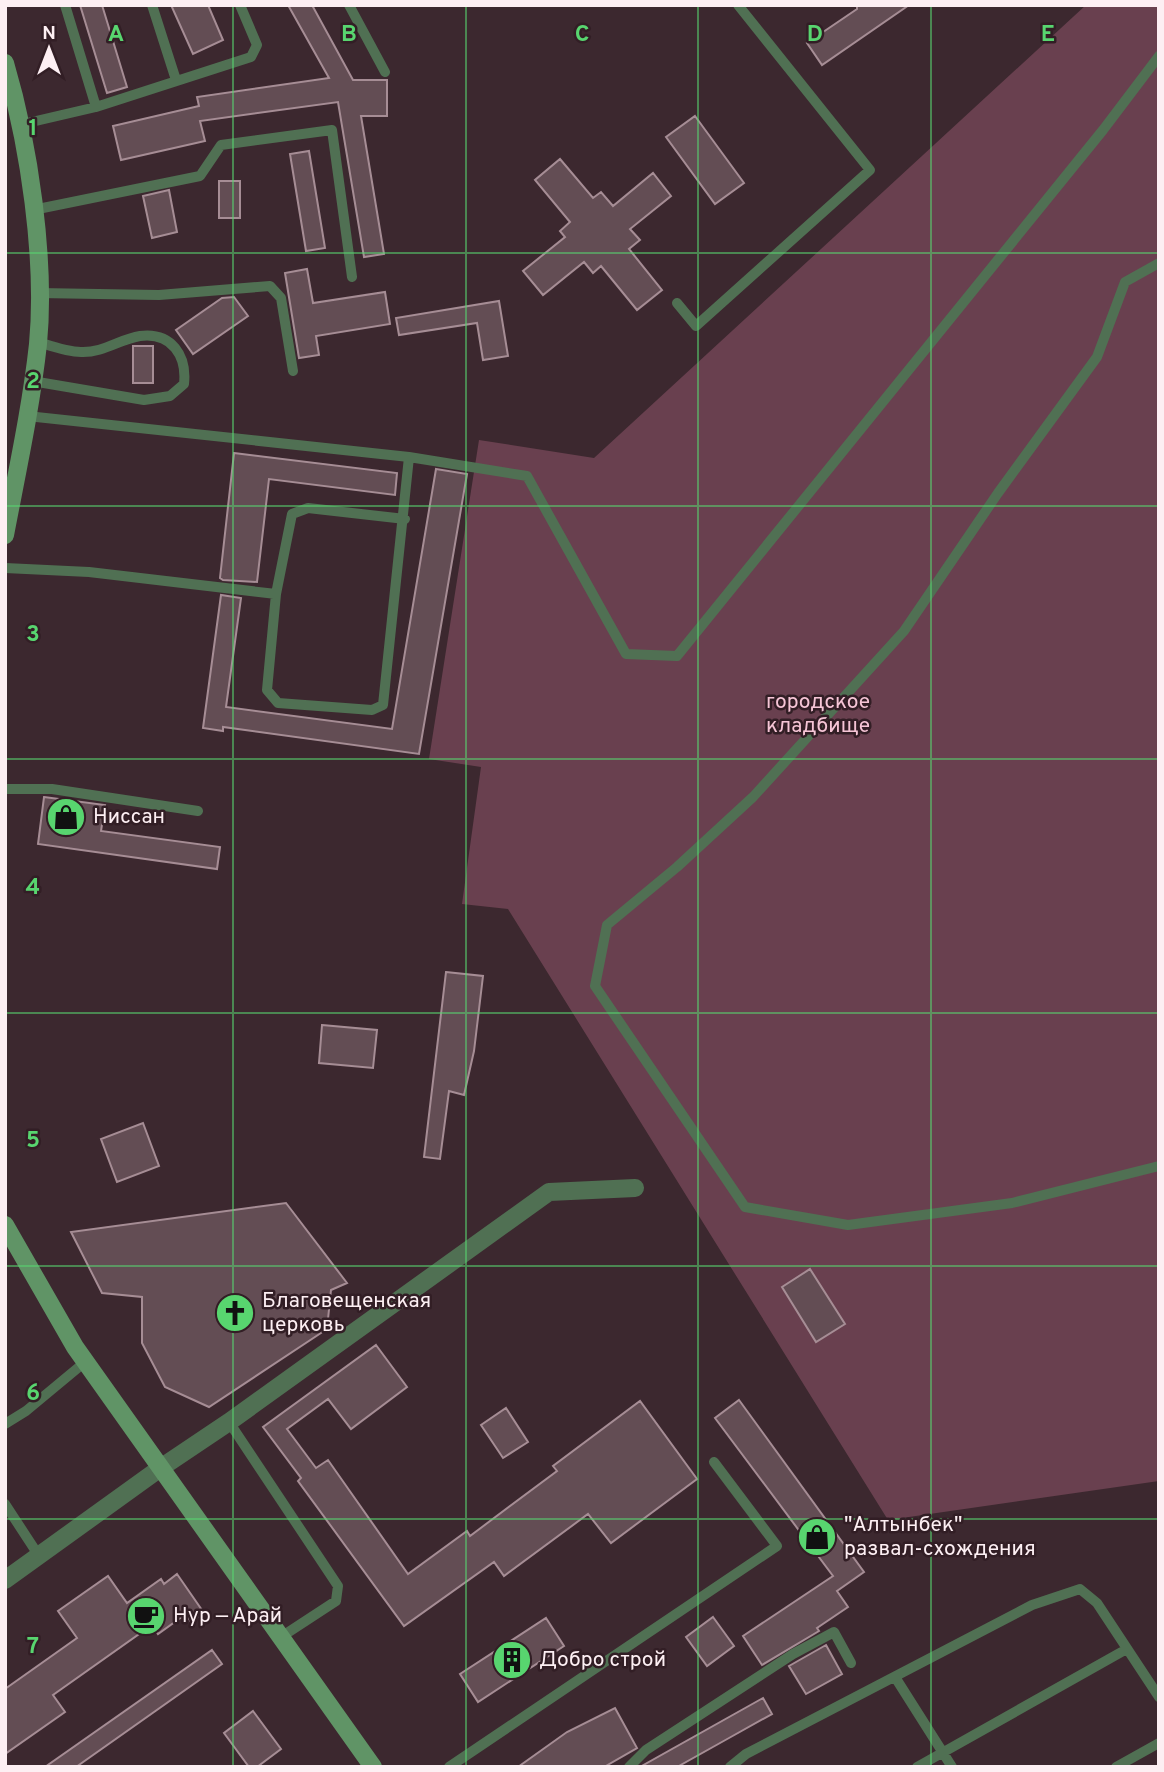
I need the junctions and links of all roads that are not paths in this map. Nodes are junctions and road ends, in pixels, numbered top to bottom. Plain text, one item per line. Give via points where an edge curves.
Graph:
1 (65, 5) edge
2 (152, 5) edge
3 (240, 5) edge
4 (349, 5) edge
5 (738, 5) edge
6 (1159, 56) edge
7 (5, 63) edge
8 (385, 72) dead end
9 (176, 80) junction
10 (96, 107) junction
11 (23, 124) junction
12 (33, 209) junction
13 (1159, 263) edge
14 (352, 277) dead end
15 (38, 293) junction
16 (677, 303) dead end
17 (38, 342) junction
18 (293, 371) dead end
19 (32, 381) junction
20 (27, 416) junction
21 (409, 457) junction
22 (405, 519) junction
23 (5, 535) edge
24 (5, 568) edge
25 (276, 594) junction
26 (5, 789) edge
27 (198, 811) dead end
28 (1159, 1166) edge
29 (635, 1188) dead end
30 (5, 1224) edge
31 (85, 1362) junction
32 (229, 1422) junction
33 (5, 1424) edge
34 (714, 1462) dead end
35 (159, 1469) junction
36 (5, 1504) edge
37 (39, 1556) junction
38 (5, 1580) edge
39 (281, 1637) junction
40 (1125, 1650) junction
41 (851, 1663) dead end
42 (895, 1676) junction
43 (1159, 1697) edge
44 (1159, 1743) edge
45 (943, 1752) junction
46 (373, 1767) edge
47 (449, 1767) edge
48 (629, 1767) edge
49 (730, 1767) edge
50 (917, 1767) edge
51 (952, 1767) edge
52 (1116, 1767) edge

1 - 10 lane
2 - 9 lane
3 - 9 lane via 255,38 254,55
4 - 8 lane
5 - 16 lane via 870,170 696,326
6 - 21 lane via 677,656 626,654 527,476
7 - 11 main road
9 - 10 lane
10 - 11 lane
11 - 12 main road
12 - 14 lane via 200,176 221,145 332,130
12 - 15 main road
13 - 28 lane via 1125,282 1097,357 905,631 753,797 607,925 595,986 745,1207 848,1225 1012,1203
15 - 17 main road
15 - 18 lane via 159,295 271,286 281,298
17 - 19 main road
17 - 19 lane via 81,352 140,336 165,340 186,365 184,384 170,396 144,400
19 - 20 main road
20 - 21 lane
20 - 23 main road
21 - 22 lane
22 - 25 lane via 308,508 292,514
22 - 25 lane via 383,705 372,710 278,703 267,690
24 - 25 lane via 89,572
26 - 27 lane via 51,789
29 - 32 street via 549,1192
30 - 31 main road
31 - 33 lane
31 - 35 main road
32 - 35 street
32 - 39 lane via 338,1586 336,1601
34 - 47 lane via 777,1546
35 - 37 street
35 - 39 main road
36 - 37 lane
37 - 38 street
39 - 46 main road
40 - 42 lane via 1097,1603 1080,1589 1032,1605
40 - 43 lane
40 - 45 lane
41 - 48 lane via 834,1632 646,1750
42 - 45 lane
42 - 49 lane via 746,1754
44 - 52 lane
45 - 50 lane
45 - 51 lane

